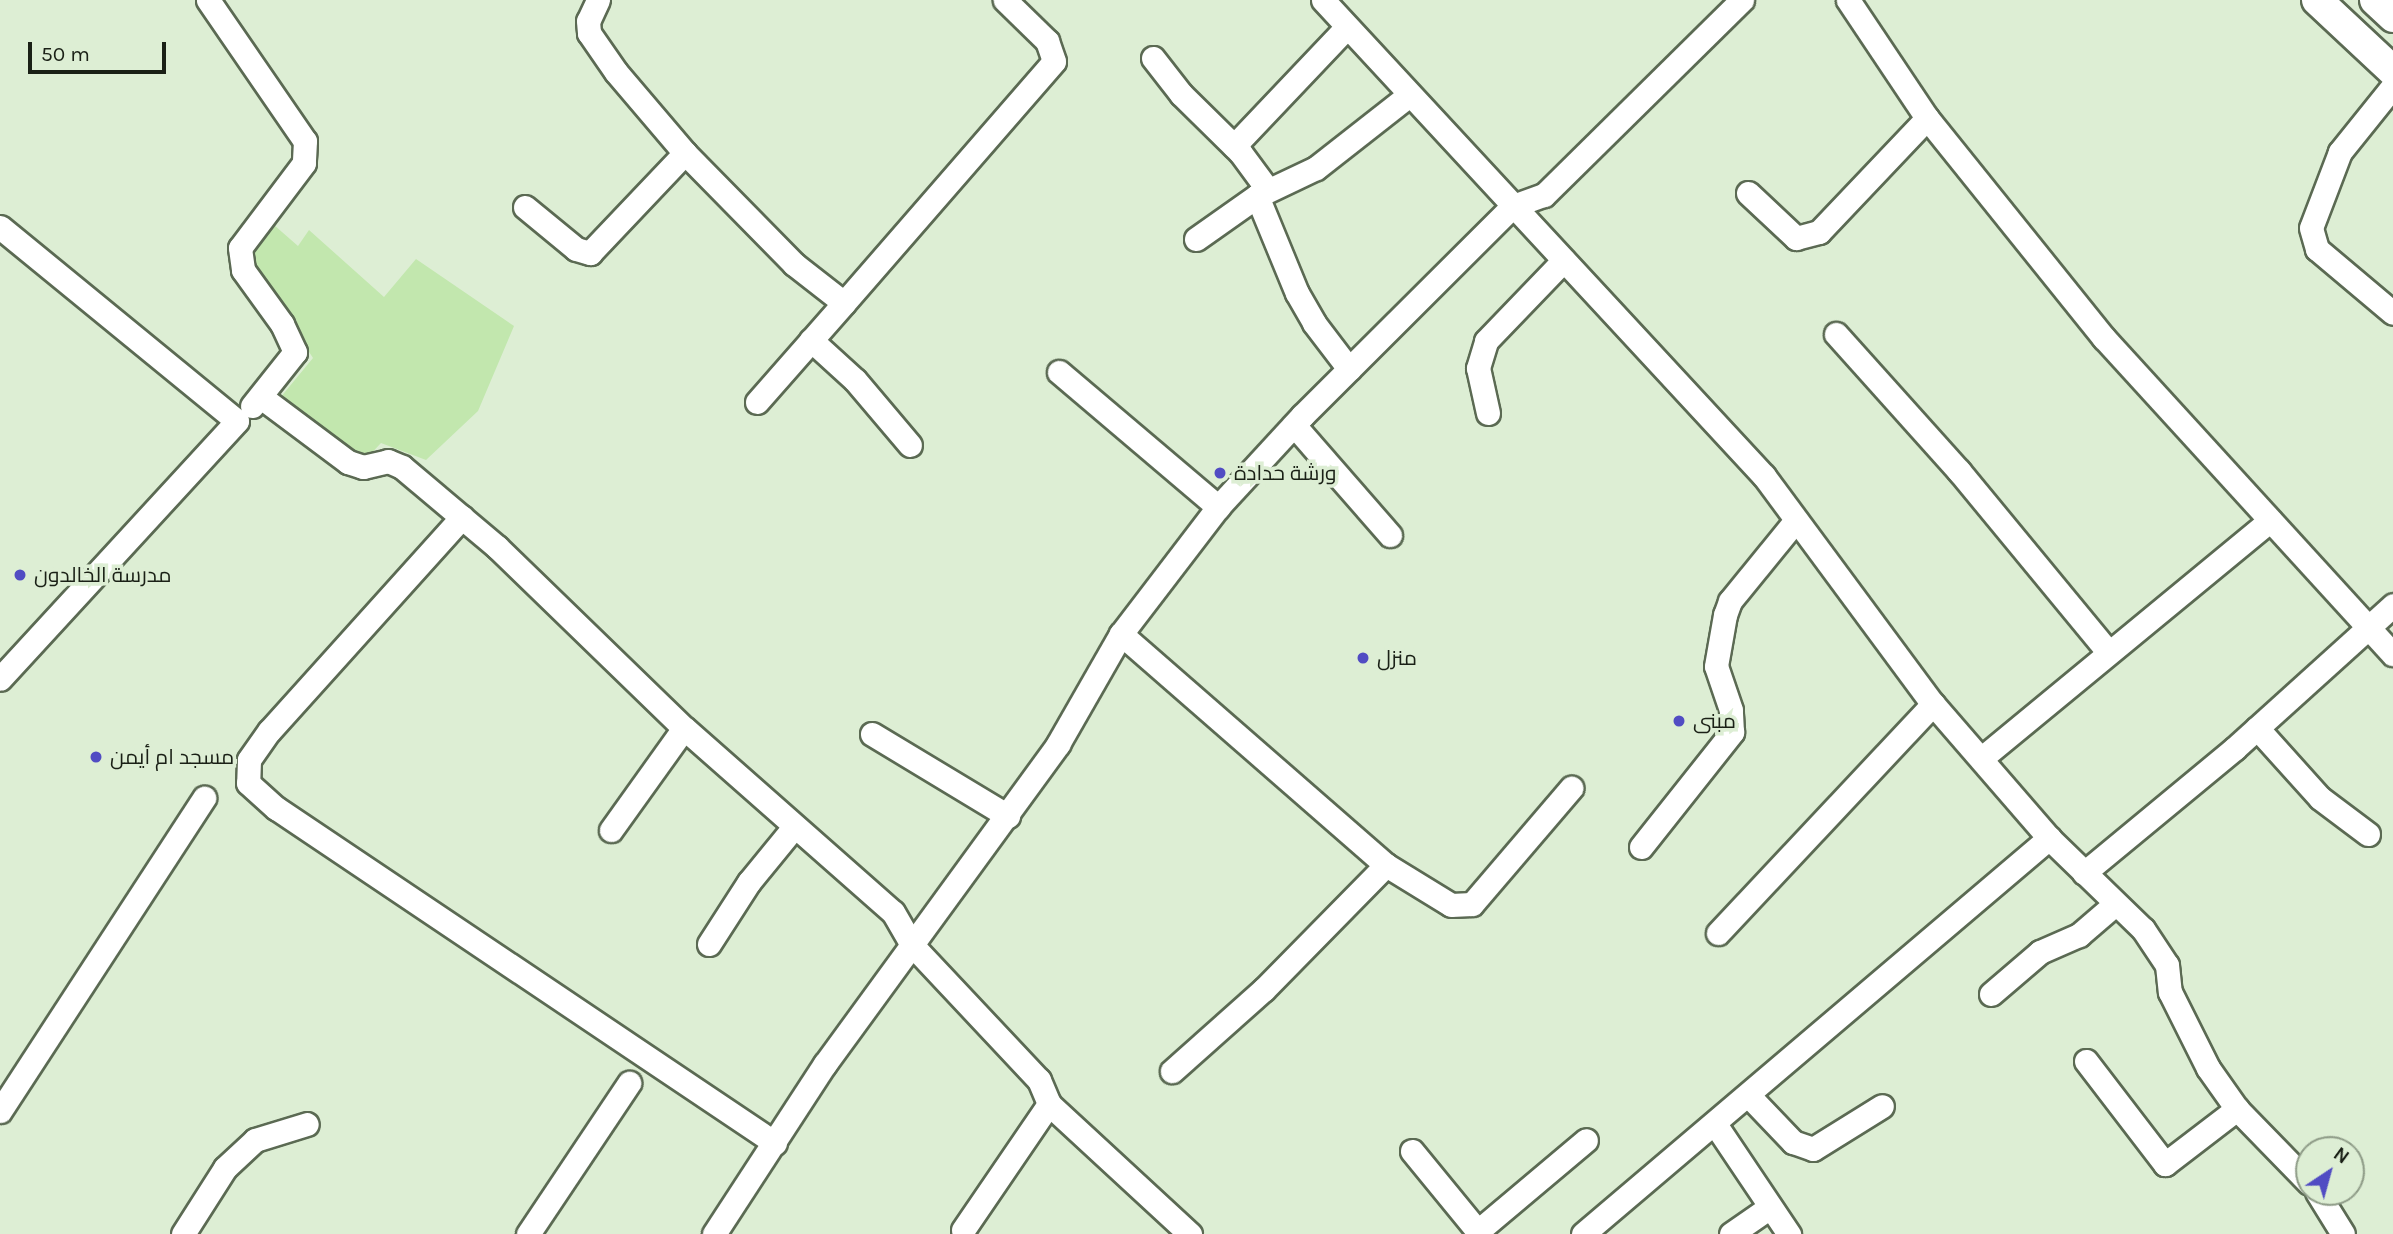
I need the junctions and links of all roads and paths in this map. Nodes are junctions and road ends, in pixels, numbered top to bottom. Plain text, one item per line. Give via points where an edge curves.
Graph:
1 (208, 0) edge
2 (598, 0) edge
3 (1005, 0) edge
4 (1323, 0) edge
5 (1742, 0) edge
6 (1848, 0) edge
7 (2317, 0) edge
8 (2375, 0) edge
9 (2393, 17) edge
10 (1347, 27) junction
11 (1153, 58) dead end
12 (2393, 71) edge
13 (2393, 86) edge
14 (1409, 95) junction
15 (1927, 118) junction
16 (1234, 146) junction
17 (685, 153) junction
18 (1263, 193) junction
19 (1748, 193) dead end
20 (1513, 206) junction
21 (525, 207) dead end
22 (0, 227) edge
23 (1196, 239) dead end
24 (1564, 260) junction
25 (844, 303) junction
26 (2393, 313) edge
27 (1836, 334) dead end
28 (811, 340) junction
29 (1349, 369) junction
30 (1059, 372) dead end
31 (261, 397) junction
32 (757, 402) dead end
33 (1488, 413) dead end
34 (237, 421) junction
35 (1294, 425) junction
36 (910, 445) dead end
37 (1218, 507) junction
38 (462, 517) junction
39 (1796, 520) junction
40 (2270, 520) junction
41 (1390, 535) dead end
42 (2393, 605) edge
43 (2368, 627) junction
44 (1121, 634) junction
45 (2108, 652) junction
46 (2393, 654) edge
47 (0, 679) edge
48 (1933, 704) junction
49 (684, 728) junction
50 (2257, 728) junction
51 (872, 734) dead end
52 (1983, 757) junction
53 (1571, 788) dead end
54 (204, 799) dead end
55 (1008, 816) junction
56 (794, 827) junction
57 (611, 830) dead end
58 (2368, 834) dead end
59 (2049, 838) junction
60 (1641, 847) dead end
61 (1386, 865) junction
62 (2084, 873) junction
63 (2114, 905) junction
64 (1718, 933) dead end
65 (709, 944) dead end
66 (913, 946) junction
67 (1990, 994) dead end
68 (2086, 1061) dead end
69 (1172, 1072) dead end
70 (629, 1083) dead end
71 (1749, 1096) junction
72 (1049, 1104) junction
73 (1882, 1106) dead end
74 (2237, 1109) junction
75 (0, 1111) edge
76 (307, 1124) dead end
77 (1716, 1124) junction
78 (1586, 1140) dead end
79 (775, 1143) junction
80 (1412, 1151) dead end
81 (2295, 1169) edge
82 (2326, 1206) edge
83 (1770, 1208) junction
84 (963, 1230) dead end
85 (1479, 1233) edge
86 (183, 1234) edge
87 (528, 1234) edge
88 (714, 1234) edge
89 (1190, 1234) edge
90 (1583, 1234) edge
91 (1731, 1234) edge
92 (1789, 1234) edge
93 (2343, 1234) edge

1 - 31 street via 305,141 304,163 240,248 243,270 282,324 295,352
2 - 17 street via 588,21 594,45
3 - 25 street via 1047,41 1054,61
4 - 10 street
5 - 20 street via 1553,186 1528,204
6 - 15 street
7 - 12 main road
8 - 9 main road
10 - 14 street
10 - 16 street
11 - 16 street via 1181,94
13 - 26 street via 2340,152 2311,228 2317,249
14 - 18 street via 1316,168
14 - 20 street
15 - 19 street via 1819,232 1796,237
15 - 40 street via 2104,338
16 - 18 street
17 - 21 street via 590,253 576,249
17 - 25 street via 794,264
18 - 23 street
18 - 29 street via 1303,303
20 - 24 street
20 - 29 street
22 - 34 street
24 - 33 street via 1486,341 1478,368
24 - 39 street via 1764,477
25 - 28 street
27 - 45 street via 1959,471
28 - 32 street
28 - 36 street via 855,380
29 - 35 street
30 - 37 street
31 - 34 street
31 - 38 street via 348,462 363,467 388,461 402,467
34 - 47 street
35 - 37 street
35 - 41 street
37 - 44 street
38 - 49 street
38 - 79 street via 262,741 249,760 248,783 276,808
39 - 48 street
39 - 60 street via 1730,601 1725,615 1716,666 1731,710 1732,732
40 - 43 street
40 - 45 street
42 - 43 street
43 - 46 street
43 - 50 street
44 - 55 street via 1058,744
44 - 61 street
45 - 52 street
48 - 52 street
48 - 64 street
49 - 56 street
49 - 57 street
50 - 58 street via 2320,798
50 - 62 street
51 - 55 street
52 - 59 street
53 - 61 street via 1472,904 1451,905
54 - 75 street
55 - 66 street
56 - 65 street via 749,882
56 - 66 street via 893,912
59 - 62 street
59 - 71 street
61 - 69 street via 1263,990
62 - 63 street
63 - 67 street via 2079,935 2040,952
63 - 74 street via 2143,929 2167,965 2170,992
66 - 72 street via 1039,1080
66 - 79 street via 825,1064
68 - 74 street via 2165,1164
70 - 87 street
71 - 73 street via 1793,1142 1812,1149
71 - 77 street
72 - 84 street
72 - 89 street
74 - 81 street
76 - 86 street via 255,1140 225,1168
77 - 83 street
77 - 90 street
78 - 85 street
79 - 88 street
80 - 85 street
82 - 93 street
83 - 91 street
83 - 92 street

